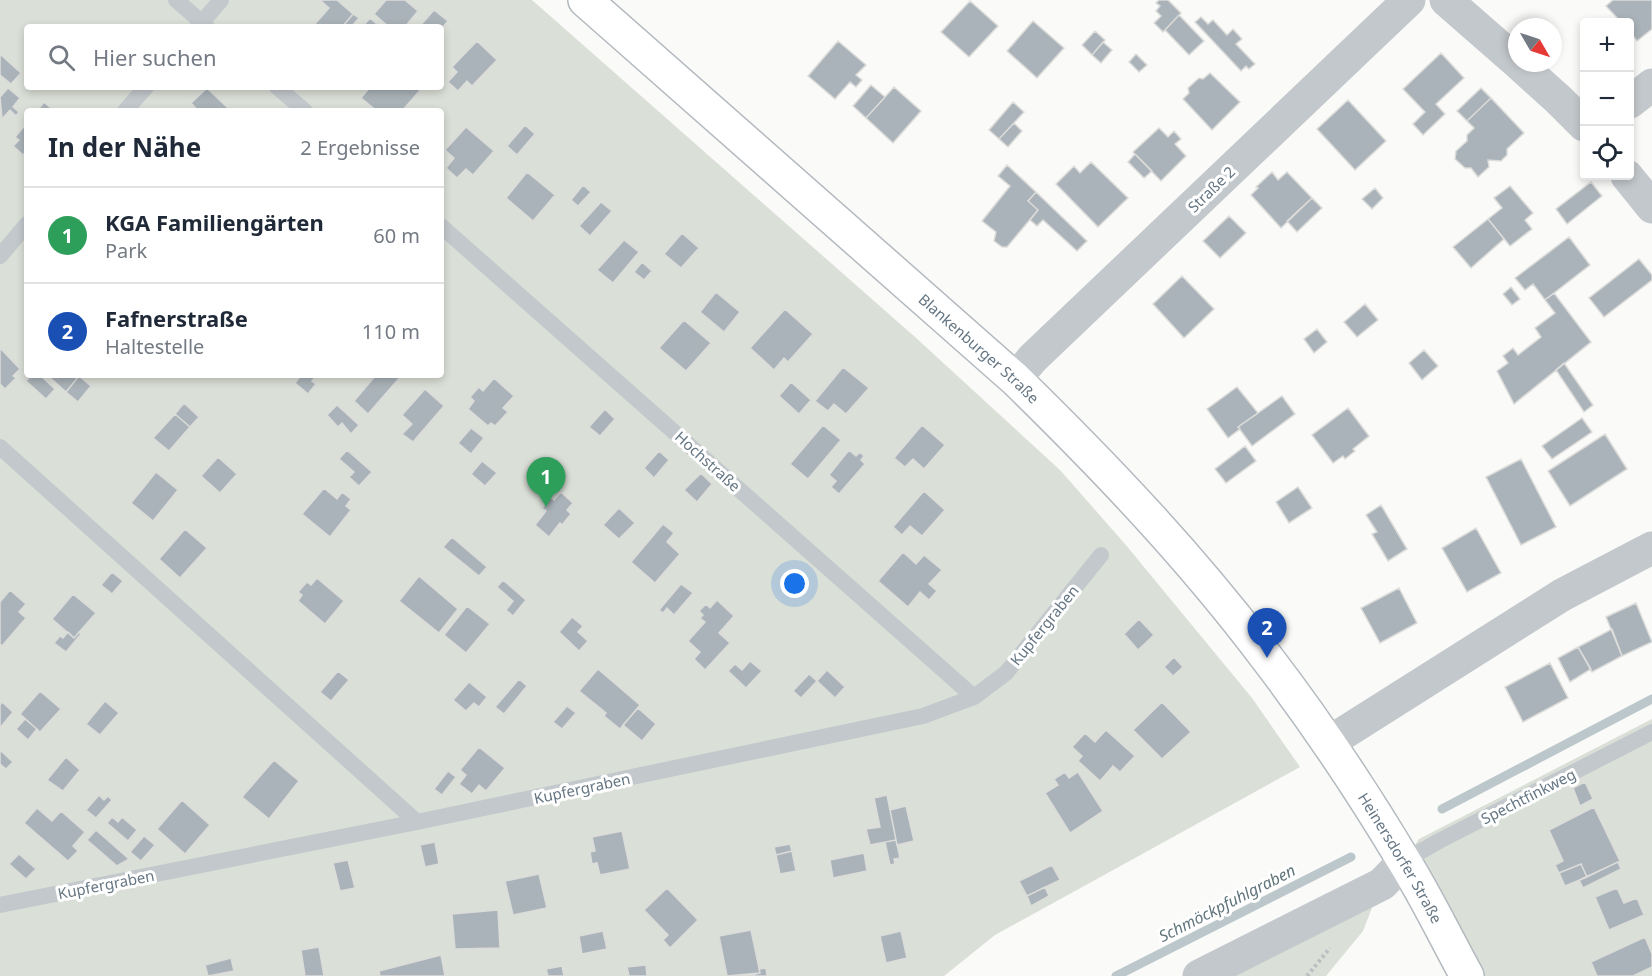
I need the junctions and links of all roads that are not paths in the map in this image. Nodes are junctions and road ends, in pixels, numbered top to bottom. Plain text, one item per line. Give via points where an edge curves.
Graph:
1 (176, 0) edge
2 (221, 0) edge
3 (585, 0) edge
4 (1409, 0) edge
5 (1446, 0) edge
6 (200, 24) edge
7 (203, 24) edge
8 (1508, 55) edge
9 (1527, 72) edge
10 (1652, 85) edge
11 (143, 90) edge
12 (280, 90) edge
13 (1634, 98) edge
14 (128, 108) edge
15 (302, 108) edge
16 (1580, 122) edge
17 (1630, 180) edge
18 (1652, 207) edge
19 (24, 228) edge
20 (444, 229) edge
21 (0, 256) edge
22 (1015, 379) junction
23 (0, 447) edge
24 (1652, 548) edge
25 (1101, 555) dead end
26 (974, 697) junction
27 (1652, 732) edge
28 (1328, 743) junction
29 (417, 822) junction
30 (1404, 861) junction
31 (0, 905) edge
32 (1199, 976) edge
33 (1467, 976) edge

1 - 6 lane
2 - 7 lane
3 - 22 main road, Blankenburger Straße
4 - 22 street, Straße 2
5 - 8 street
9 - 16 street
10 - 13 street
11 - 14 lane
12 - 15 lane
17 - 18 street
19 - 21 lane
20 - 26 lane, Hochstraße
22 - 28 main road, Blankenburger Straße via 1187,559 1268,658
23 - 29 lane
24 - 28 street via 1562,595
25 - 26 lane, Kupfergraben via 1006,673
26 - 29 lane, Kupfergraben via 923,716
27 - 30 lane, Spechtfinkweg
28 - 30 main road, Heinersdorfer Straße
29 - 31 lane, Kupfergraben
30 - 32 street via 1382,884
30 - 33 main road, Heinersdorfer Straße

